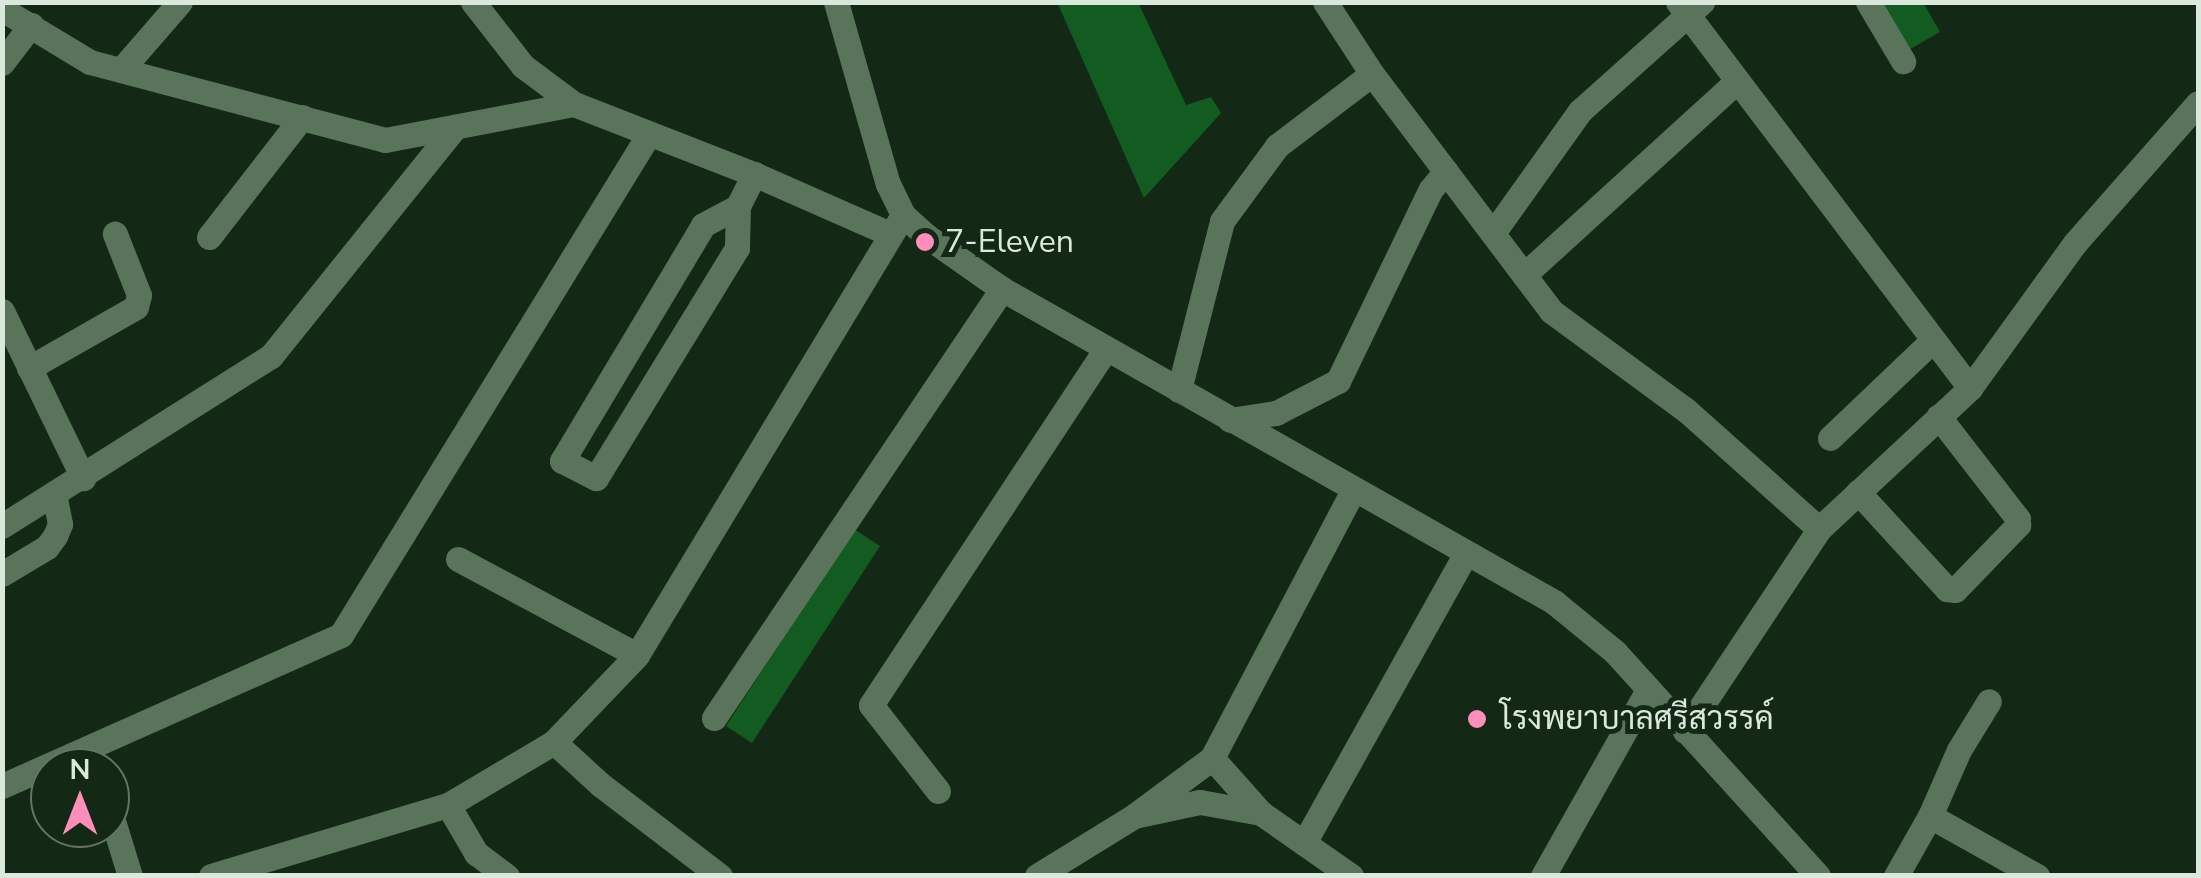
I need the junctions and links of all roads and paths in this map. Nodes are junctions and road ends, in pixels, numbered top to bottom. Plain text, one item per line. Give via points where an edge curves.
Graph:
1 (180, 2) edge
2 (474, 2) edge
3 (836, 2) edge
4 (1325, 2) edge
5 (1868, 2) edge
6 (1689, 7) edge
7 (2, 9) edge
8 (32, 25) junction
9 (1903, 61) dead end
10 (2, 63) edge
11 (121, 70) junction
12 (1372, 74) junction
13 (1736, 82) junction
14 (2198, 103) edge
15 (574, 104) junction
16 (302, 117) junction
17 (456, 127) junction
18 (649, 134) junction
19 (1446, 171) junction
20 (754, 174) junction
21 (738, 206) junction
22 (897, 224) junction
23 (115, 234) dead end
24 (1493, 234) junction
25 (209, 238) dead end
26 (1524, 275) junction
27 (1002, 289) junction
28 (2, 311) edge
29 (1933, 340) junction
30 (1106, 349) junction
31 (29, 368) junction
32 (1970, 388) junction
33 (1179, 390) junction
34 (1938, 416) junction
35 (1230, 420) junction
36 (1830, 438) dead end
37 (83, 478) junction
38 (1353, 491) junction
39 (1858, 492) junction
40 (54, 494) junction
41 (2, 526) edge
42 (1819, 529) junction
43 (1466, 553) junction
44 (458, 559) dead end
45 (2, 574) edge
46 (637, 655) junction
47 (1648, 690) junction
48 (1990, 701) dead end
49 (714, 718) dead end
50 (1685, 731) junction
51 (554, 742) junction
52 (110, 748) edge
53 (1212, 758) junction
54 (30, 777) edge
55 (2, 786) edge
56 (938, 791) dead end
57 (448, 805) junction
58 (1261, 813) junction
59 (1134, 816) junction
60 (1930, 816) junction
61 (1304, 843) junction
62 (121, 848) edge
63 (130, 876) edge
64 (211, 876) edge
65 (508, 876) edge
66 (720, 876) edge
67 (1037, 876) edge
68 (1351, 876) edge
69 (1544, 876) edge
70 (1818, 876) edge
71 (1896, 876) edge
72 (2037, 876) edge

1 - 11 street
2 - 15 street via 523,66
3 - 22 street
4 - 12 street
5 - 9 street
6 - 13 street
6 - 24 street via 1580,111
7 - 8 street
8 - 10 street
8 - 11 street via 90,62
11 - 16 street
12 - 19 street
12 - 33 street via 1277,146 1222,220
13 - 26 street
13 - 29 street
14 - 32 street via 2074,244
15 - 17 street
15 - 18 street
16 - 17 street via 384,140
16 - 25 street
17 - 37 street via 270,356
18 - 20 street
18 - 52 street via 341,635
19 - 24 street
19 - 35 street via 1431,189 1338,382 1276,413
20 - 21 street
20 - 22 street
21 - 21 street via 737,248 596,478 562,461 702,225
22 - 27 street via 925,235
22 - 46 street
23 - 31 street via 139,295 136,307
24 - 26 street
26 - 42 street via 1551,311 1686,410
27 - 30 street
27 - 49 street
28 - 31 street
29 - 32 street
29 - 36 street
30 - 33 street
30 - 56 street via 871,704
31 - 37 street
32 - 34 street
33 - 35 street
34 - 39 street
34 - 39 street via 2018,518 1955,590
35 - 38 street
37 - 40 street
38 - 43 street
38 - 53 street
39 - 42 street
40 - 41 street
40 - 45 street via 60,524 55,536
42 - 50 street
43 - 47 street via 1554,602 1615,652
43 - 61 street
44 - 46 street
46 - 51 street
47 - 50 street
47 - 69 street
48 - 60 street via 1958,750
50 - 70 street
51 - 57 street
51 - 66 street
53 - 58 street
53 - 59 street
54 - 55 street
57 - 64 street
57 - 65 street via 476,853
58 - 59 street via 1200,802
58 - 61 street
59 - 67 street
60 - 71 street
60 - 72 street
61 - 68 street
62 - 63 street

